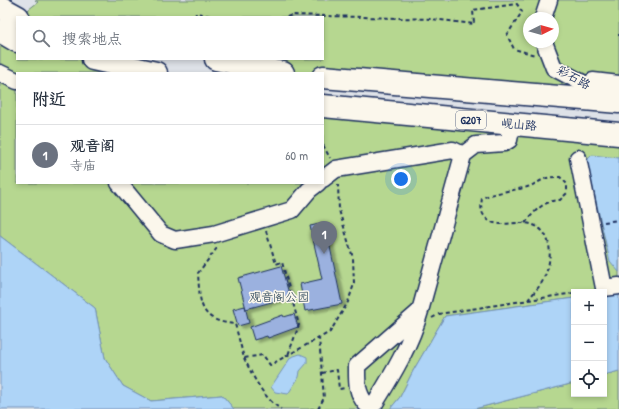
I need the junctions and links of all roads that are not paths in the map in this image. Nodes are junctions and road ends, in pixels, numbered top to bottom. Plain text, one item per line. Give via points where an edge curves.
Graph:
1 (549, 0) edge
2 (0, 7) edge
3 (545, 12) edge
4 (16, 16) edge
5 (0, 31) edge
6 (16, 40) edge
7 (546, 49) edge
8 (98, 60) edge
9 (221, 60) edge
10 (152, 72) edge
11 (278, 72) edge
12 (0, 73) edge
13 (324, 77) edge
14 (576, 79) junction
15 (16, 81) edge
16 (619, 84) edge
17 (619, 97) edge
18 (619, 102) edge
19 (324, 106) edge
20 (512, 124) junction
21 (619, 134) edge
22 (463, 155) junction
23 (578, 158) dead end
24 (324, 178) edge
25 (120, 184) edge
26 (317, 184) edge
27 (619, 286) edge
28 (420, 311) junction

1 - 3 street
2 - 4 highway
5 - 6 highway
7 - 14 street, 彩石路 via 554,68
8 - 10 highway
9 - 11 highway
12 - 15 street
13 - 18 highway
14 - 16 street
14 - 17 street, 彩石路 via 596,90
19 - 20 highway, 岘山路 / G207
20 - 21 highway, 岘山路 / G207
20 - 22 street via 509,140 504,143 476,145
22 - 24 street via 454,150 336,169
22 - 28 street
23 - 27 street via 604,288
25 - 26 street via 161,234 175,240 217,233 292,210
28 - 28 street via 357,366 357,385 360,397 366,404 375,402 394,374

